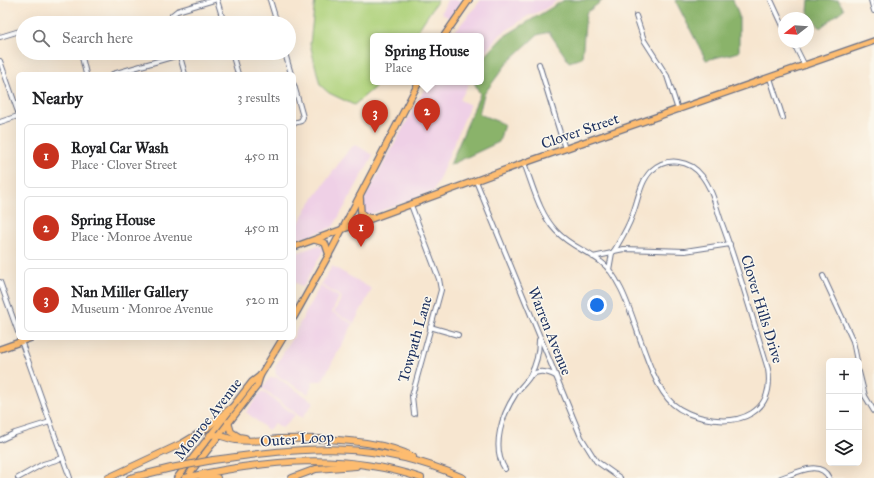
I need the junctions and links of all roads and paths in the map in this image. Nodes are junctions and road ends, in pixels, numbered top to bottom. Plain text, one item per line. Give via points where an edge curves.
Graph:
1 (214, 0) edge
2 (217, 0) edge
3 (270, 0) edge
4 (469, 0) edge
5 (771, 0) edge
6 (871, 0) edge
7 (874, 11) edge
8 (778, 15) edge
9 (172, 16) edge
10 (222, 16) edge
11 (274, 16) edge
12 (636, 16) dead end
13 (16, 32) edge
14 (446, 33) edge
15 (0, 37) edge
16 (874, 41) edge
17 (796, 48) edge
18 (83, 60) edge
19 (159, 60) edge
20 (181, 60) edge
21 (234, 60) edge
22 (287, 60) edge
23 (0, 61) edge
24 (539, 64) dead end
25 (805, 66) junction
26 (86, 72) edge
27 (120, 72) edge
28 (184, 72) edge
29 (237, 72) edge
30 (290, 72) edge
31 (770, 78) junction
32 (417, 85) edge
33 (296, 92) edge
34 (16, 106) edge
35 (678, 110) junction
36 (16, 117) edge
37 (783, 118) dead end
38 (0, 122) edge
39 (296, 122) edge
40 (565, 149) junction
41 (524, 163) junction
42 (476, 181) junction
43 (361, 194) junction
44 (411, 205) junction
45 (374, 218) junction
46 (342, 229) junction
47 (314, 240) junction
48 (730, 244) junction
49 (296, 246) edge
50 (613, 252) junction
51 (329, 255) junction
52 (592, 257) junction
53 (609, 270) junction
54 (823, 276) dead end
55 (0, 282) edge
56 (296, 313) edge
57 (16, 326) edge
58 (430, 327) junction
59 (458, 335) dead end
60 (540, 338) junction
61 (21, 340) edge
62 (282, 340) edge
63 (0, 349) edge
64 (856, 358) edge
65 (260, 376) junction
66 (530, 376) junction
67 (556, 376) junction
68 (862, 384) edge
69 (231, 408) junction
70 (874, 411) edge
71 (414, 414) dead end
72 (50, 422) junction
73 (228, 422) junction
74 (210, 435) junction
75 (218, 435) junction
76 (0, 440) edge
77 (256, 440) junction
78 (63, 458) junction
79 (422, 462) junction
80 (377, 466) junction
81 (505, 469) dead end
82 (202, 475) junction
83 (18, 478) edge
84 (70, 478) edge
85 (108, 478) edge
86 (130, 478) edge
87 (177, 478) edge
88 (187, 478) edge
89 (217, 478) edge
90 (292, 478) edge
91 (420, 478) edge
92 (462, 478) edge
93 (620, 478) edge
94 (781, 478) edge
95 (829, 478) edge

1 - 9 street via 177,11
2 - 10 street
3 - 11 street
4 - 14 main road
5 - 8 street
6 - 7 street
12 - 35 street via 644,40 667,76
13 - 15 street
16 - 25 main road, Clover Street
17 - 25 street
18 - 26 street
19 - 27 street
20 - 28 street
21 - 29 street
22 - 30 street
23 - 34 street
24 - 40 street
25 - 31 main road, Clover Street
31 - 35 main road, Clover Street
31 - 37 street
32 - 43 main road
33 - 39 street via 303,117
35 - 40 main road, Clover Street
36 - 38 street
40 - 41 main road, Clover Street
41 - 42 main road, Clover Street
41 - 52 street, Clover Hills Drive via 551,226 567,241
42 - 44 main road, Clover Street
42 - 60 street, Warren Avenue
43 - 45 main road via 361,213
43 - 46 main road
44 - 45 main road, Clover Street
44 - 58 street, Towpath Lane via 440,283 441,295
45 - 46 main road, Clover Street
46 - 47 main road, Clover Street
46 - 51 main road
47 - 49 main road, Clover Street
47 - 51 main road via 325,243
48 - 50 street via 685,251 624,249
48 - 50 street, Clover Hills Drive via 712,196 701,175 684,163 670,162 656,167 648,176 628,226
48 - 53 street, Clover Hills Drive via 769,375 768,388 762,402 750,414 738,420 699,417 670,402 658,383 628,305
50 - 52 street
50 - 53 street, Clover Hills Drive
51 - 56 main road
52 - 53 street, Clover Hills Drive
54 - 64 street via 853,341
55 - 57 street
58 - 59 street
58 - 71 street, Towpath Lane via 412,396
60 - 66 street via 539,350
60 - 67 street, Warren Avenue
61 - 63 main road
61 - 72 street
62 - 65 main road, Monroe Avenue
65 - 69 main road, Monroe Avenue
65 - 73 main road, Monroe Avenue via 257,386
66 - 67 street via 536,371
66 - 81 street via 512,400 502,424 499,453
67 - 93 street, Warren Avenue via 587,449 600,464
68 - 70 street via 865,396
69 - 74 main road, Monroe Avenue
69 - 85 highway via 203,431 183,443
72 - 76 street
72 - 78 street
73 - 75 main road, Monroe Avenue
73 - 77 highway via 231,432 239,438
74 - 75 highway
74 - 87 main road, Monroe Avenue
75 - 77 highway via 236,440
75 - 88 main road, Monroe Avenue
77 - 79 highway via 360,442 410,455
78 - 83 street via 43,464
78 - 84 street
79 - 86 highway, Outer Loop, bridge via 363,450 334,448 273,452 213,460
79 - 92 highway, Outer Loop
80 - 82 highway, Outer Loop via 344,461 307,461
80 - 90 highway via 326,467 309,470
80 - 91 highway, Outer Loop
82 - 88 highway
82 - 89 highway
94 - 95 street via 816,467 823,469

